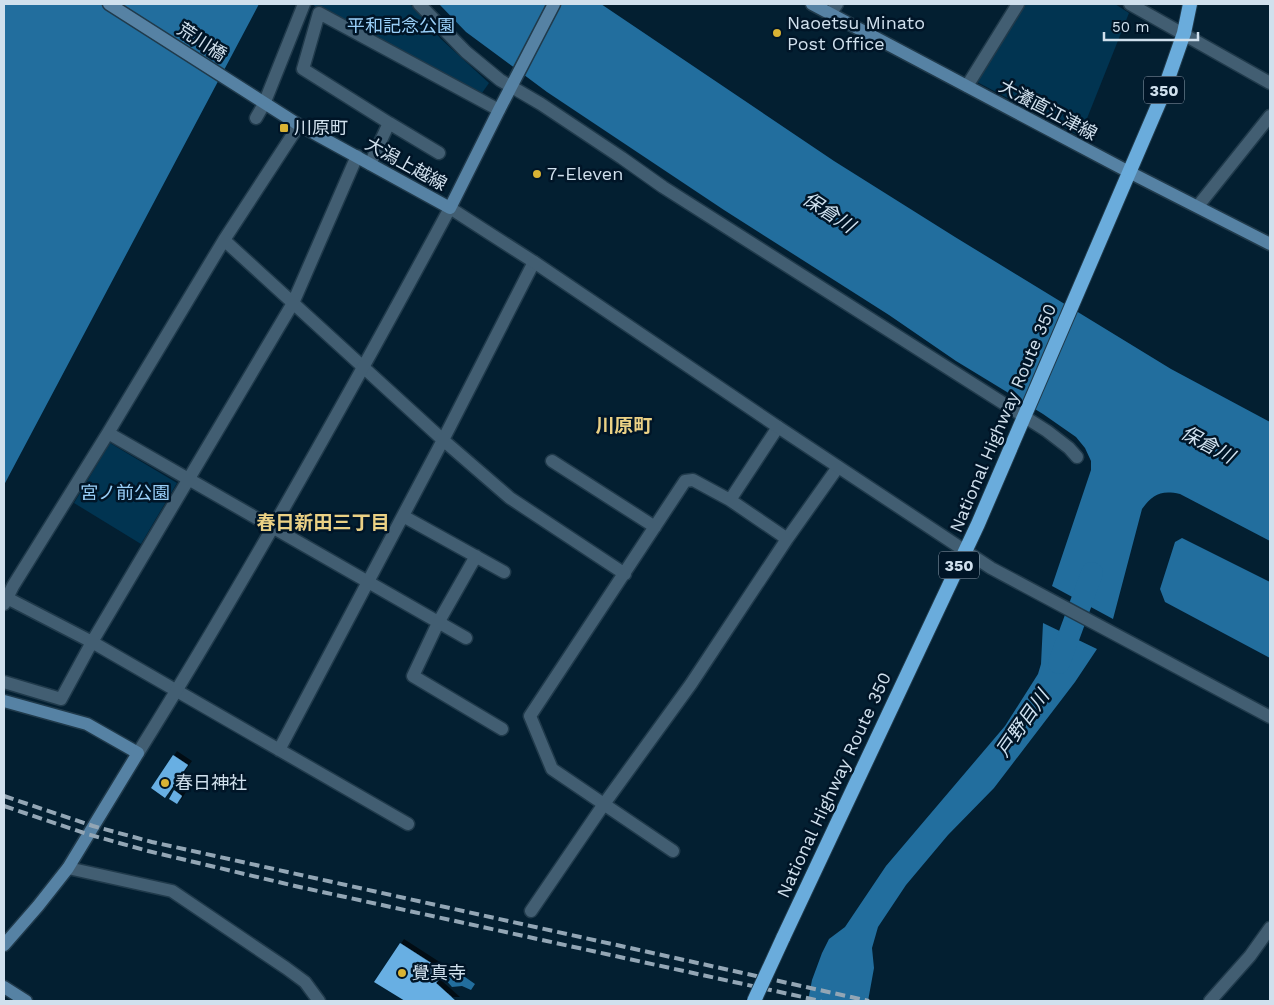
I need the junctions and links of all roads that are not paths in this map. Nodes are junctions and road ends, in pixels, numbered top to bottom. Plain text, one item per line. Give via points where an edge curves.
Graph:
1 (109, 4) edge
2 (304, 4) edge
3 (418, 4) edge
4 (554, 4) edge
5 (812, 4) edge
6 (1018, 4) edge
7 (1130, 4) edge
8 (1190, 4) edge
9 (834, 9) edge
10 (1184, 33) junction
11 (514, 81) junction
12 (1270, 83) edge
13 (967, 86) junction
14 (251, 94) joint
15 (264, 104) junction
16 (499, 110) junction
17 (1270, 116) edge
18 (256, 118) dead end
19 (389, 123) junction
20 (299, 125) junction
21 (439, 153) dead end
22 (357, 156) junction
23 (370, 164) junction
24 (1129, 172) junction
25 (1198, 206) junction
26 (450, 208) junction
27 (224, 240) junction
28 (1270, 244) edge
29 (534, 262) junction
30 (293, 303) junction
31 (364, 369) junction
32 (1025, 413) junction
33 (778, 427) junction
34 (108, 433) junction
35 (443, 440) junction
36 (1077, 457) dead end
37 (552, 461) dead end
38 (838, 467) junction
39 (189, 480) junction
40 (730, 500) junction
41 (402, 516) junction
42 (273, 527) junction
43 (655, 527) junction
44 (787, 538) junction
45 (965, 551) junction
46 (476, 556) junction
47 (504, 572) dead end
48 (625, 574) junction
49 (368, 582) junction
50 (6, 601) edge
51 (438, 623) junction
52 (466, 638) dead end
53 (92, 642) junction
54 (4, 682) edge
55 (177, 690) junction
56 (4, 701) edge
57 (1270, 717) edge
58 (502, 729) dead end
59 (279, 750) junction
60 (138, 753) junction
61 (604, 804) junction
62 (408, 824) dead end
63 (673, 851) dead end
64 (68, 868) junction
65 (532, 911) dead end
66 (1270, 928) edge
67 (4, 945) edge
68 (4, 987) edge
69 (26, 1001) edge
70 (319, 1001) edge
71 (754, 1001) edge
72 (1210, 1001) edge

1 - 14 main road, 荒川橋
2 - 15 street
3 - 11 street via 466,52 500,80
4 - 11 main road, 大潟上越線
5 - 9 main road, 大瀁直江津線
6 - 13 street
7 - 10 street
8 - 10 highway, National Highway Route 350 / 350
9 - 13 main road, 大瀁直江津線
10 - 12 street
10 - 24 highway, National Highway Route 350 / 350 via 1162,96
11 - 16 main road, 大潟上越線
11 - 32 street via 663,188
13 - 24 main road, 大瀁直江津線
14 - 15 main road, 大潟上越線
15 - 18 street
15 - 20 main road, 大潟上越線
16 - 19 street via 319,13 303,69
16 - 26 main road, 大潟上越線
17 - 25 street
19 - 21 street
19 - 23 street
20 - 22 main road, 大潟上越線
20 - 27 street
22 - 23 main road, 大潟上越線
22 - 30 street
23 - 26 main road, 大潟上越線
24 - 25 main road, 大瀁直江津線
24 - 32 highway, National Highway Route 350 / 350
25 - 28 main road, 大瀁直江津線
26 - 29 street
26 - 31 street
27 - 30 street
27 - 34 street
29 - 33 street
29 - 35 street
30 - 31 street
30 - 39 street
31 - 35 street
31 - 42 street
32 - 36 street
32 - 45 highway, National Highway Route 350 / 350
33 - 38 street
33 - 40 street
34 - 39 street
34 - 50 street
35 - 41 street
35 - 48 street via 510,498
37 - 43 street
38 - 44 street
38 - 45 street
39 - 42 street
39 - 53 street
40 - 43 street via 693,480 685,481
40 - 44 street
41 - 46 street
41 - 49 street
42 - 49 street
42 - 55 street
43 - 48 street
44 - 61 street via 691,684
45 - 57 street via 991,568
45 - 71 highway, National Highway Route 350 / 350, bridge
46 - 47 street
46 - 51 street
48 - 61 street via 530,716 552,769
49 - 51 street
49 - 59 street
50 - 53 street
51 - 52 street
51 - 58 street via 413,676
53 - 54 street via 61,700
53 - 55 street
55 - 59 street
55 - 60 street
56 - 60 main road via 87,724
59 - 62 street
60 - 64 main road
61 - 63 street
61 - 65 street
64 - 67 main road
64 - 70 street via 172,890 305,982
66 - 72 street
68 - 69 main road

